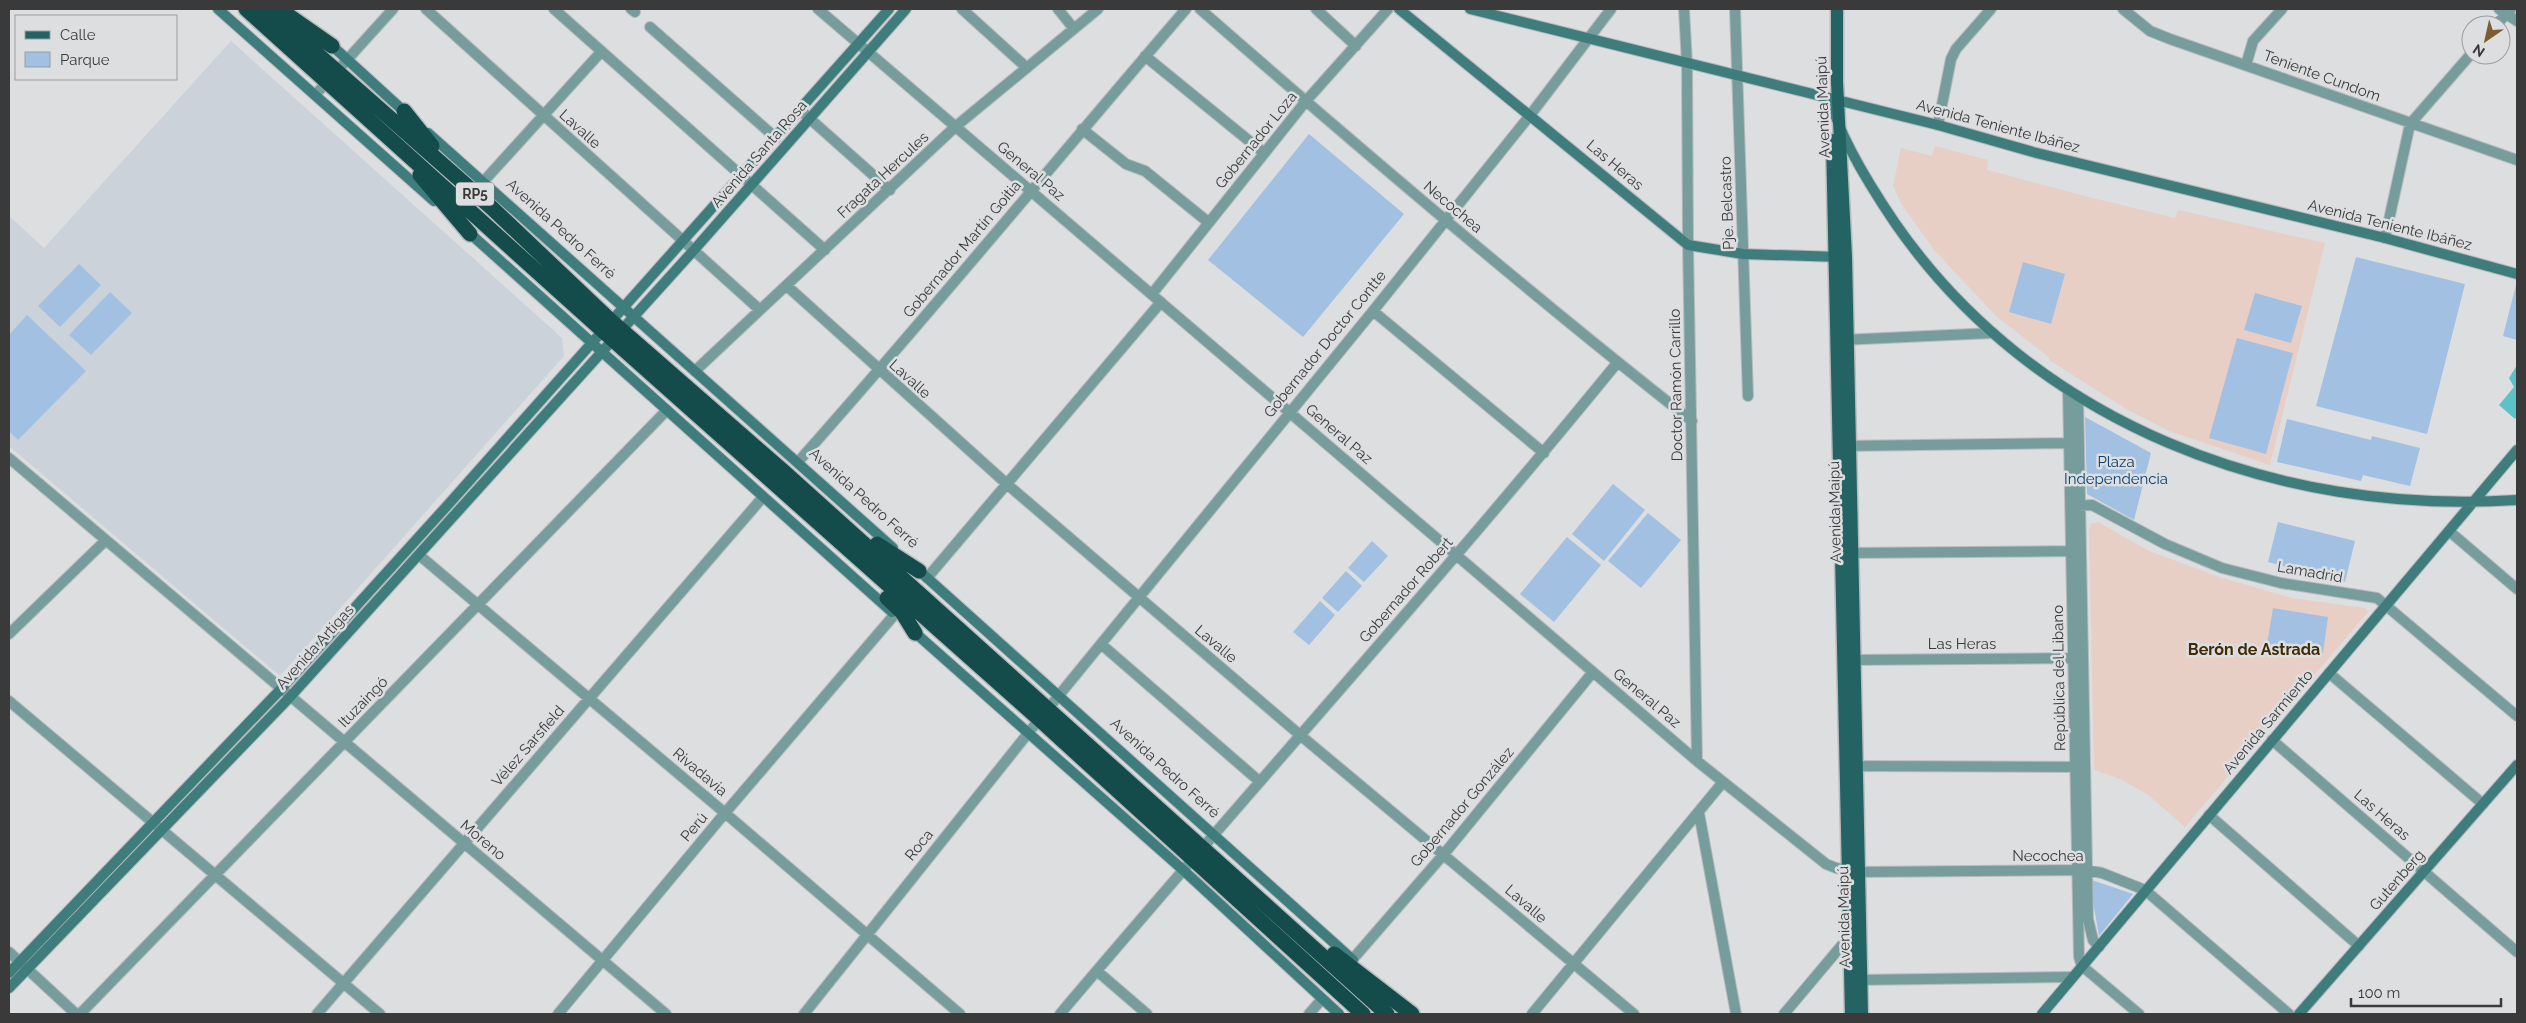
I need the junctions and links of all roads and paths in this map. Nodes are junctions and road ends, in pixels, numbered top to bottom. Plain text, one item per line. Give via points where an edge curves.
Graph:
1 (218, 9) edge
2 (246, 9) edge
3 (266, 9) edge
4 (279, 9) edge
5 (290, 9) edge
6 (392, 9) edge
7 (426, 9) edge
8 (554, 9) edge
9 (818, 9) edge
10 (889, 9) edge
11 (906, 9) edge
12 (962, 9) edge
13 (1058, 9) edge
14 (1098, 9) edge
15 (1186, 9) edge
16 (1200, 9) edge
17 (1316, 9) edge
18 (1388, 9) edge
19 (1399, 9) edge
20 (1470, 9) edge
21 (1612, 9) edge
22 (1684, 9) edge
23 (1735, 9) edge
24 (1829, 9) edge
25 (1837, 9) edge
26 (1991, 9) edge
27 (2123, 9) edge
28 (2282, 9) edge
29 (2505, 11) edge
30 (2517, 21) edge
31 (650, 27) dead end
32 (1074, 29) junction
33 (1590, 38) junction
34 (858, 44) junction
35 (332, 46) junction
36 (1356, 46) junction
37 (601, 52) junction
38 (868, 52) junction
39 (1145, 56) junction
40 (1687, 64) junction
41 (2246, 65) junction
42 (2461, 65) edge
43 (1027, 68) junction
44 (337, 70) junction
45 (1737, 75) junction
46 (316, 94) junction
47 (1834, 99) junction
48 (1306, 101) junction
49 (800, 110) junction
50 (404, 111) junction
51 (1530, 114) junction
52 (544, 116) junction
53 (369, 118) junction
54 (810, 119) junction
55 (2410, 124) junction
56 (1938, 125) junction
57 (1840, 126) junction
58 (955, 127) junction
59 (1082, 129) junction
60 (776, 138) junction
61 (1264, 153) junction
62 (2517, 160) edge
63 (742, 176) junction
64 (484, 182) junction
65 (752, 185) junction
66 (890, 190) junction
67 (1030, 190) junction
68 (492, 208) junction
69 (1445, 220) junction
70 (1208, 222) junction
71 (470, 234) junction
72 (2385, 238) junction
73 (684, 241) junction
74 (1688, 245) junction
75 (694, 250) junction
76 (825, 250) junction
77 (1743, 254) junction
78 (1840, 257) junction
79 (2517, 274) edge
80 (787, 286) junction
81 (1152, 294) junction
82 (1161, 302) junction
83 (623, 308) junction
84 (760, 310) junction
85 (1373, 311) junction
86 (632, 316) junction
87 (612, 330) junction
88 (1993, 334) junction
89 (1842, 340) junction
90 (591, 343) junction
91 (601, 351) junction
92 (1617, 363) junction
93 (695, 371) junction
94 (879, 371) junction
95 (2068, 390) junction
96 (1748, 396) dead end
97 (2078, 396) junction
98 (667, 410) junction
99 (1290, 412) junction
100 (1692, 421) junction
101 (2074, 443) junction
102 (1845, 446) junction
103 (2517, 450) edge
104 (1544, 453) junction
105 (9, 458) edge
106 (798, 462) junction
107 (783, 471) junction
108 (772, 482) junction
109 (1008, 485) junction
110 (763, 497) junction
111 (2517, 500) edge
112 (2473, 502) junction
113 (2075, 506) junction
114 (2449, 531) junction
115 (106, 540) junction
116 (2076, 551) junction
117 (1847, 553) junction
118 (1456, 554) junction
119 (419, 555) junction
120 (923, 574) junction
121 (2517, 589) edge
122 (1138, 598) junction
123 (478, 605) junction
124 (2387, 605) junction
125 (895, 614) junction
126 (916, 633) junction
127 (9, 634) edge
128 (1101, 644) junction
129 (2076, 658) junction
130 (1848, 660) junction
131 (1594, 672) junction
132 (2329, 673) junction
133 (281, 689) junction
134 (1058, 696) junction
135 (290, 697) junction
136 (590, 699) junction
137 (9, 701) edge
138 (1043, 714) junction
139 (2517, 716) edge
140 (1029, 732) junction
141 (1300, 735) junction
142 (2272, 740) junction
143 (345, 742) junction
144 (1698, 761) junction
145 (2517, 765) edge
146 (1851, 766) junction
147 (2081, 767) junction
148 (1259, 781) junction
149 (1723, 782) junction
150 (2483, 804) junction
151 (1699, 812) junction
152 (725, 813) junction
153 (2209, 815) junction
154 (152, 823) junction
155 (162, 830) junction
156 (1213, 834) junction
157 (463, 842) junction
158 (1444, 854) junction
159 (1192, 858) junction
160 (2082, 870) junction
161 (1854, 872) junction
162 (2425, 872) junction
163 (216, 874) junction
164 (2145, 890) junction
165 (1270, 907) junction
166 (867, 934) junction
167 (1855, 941) junction
168 (2359, 946) junction
169 (2099, 947) junction
170 (9, 952) edge
171 (2517, 952) edge
172 (603, 960) junction
173 (1352, 960) junction
174 (19, 962) junction
175 (1574, 964) junction
176 (2082, 966) junction
177 (28, 969) junction
178 (1097, 971) junction
179 (9, 973) edge
180 (1319, 976) junction
181 (2072, 977) junction
182 (1856, 980) junction
183 (344, 983) junction
184 (9, 988) edge
185 (1322, 999) junction
186 (76, 1014) edge
187 (80, 1014) edge
188 (317, 1014) edge
189 (380, 1014) edge
190 (558, 1014) edge
191 (666, 1014) edge
192 (804, 1014) edge
193 (960, 1014) edge
194 (1060, 1014) edge
195 (1147, 1014) edge
196 (1308, 1014) edge
197 (1339, 1014) edge
198 (1354, 1014) edge
199 (1363, 1014) edge
200 (1387, 1014) edge
201 (1413, 1014) edge
202 (1532, 1014) edge
203 (1634, 1014) edge
204 (1736, 1014) edge
205 (1784, 1014) edge
206 (1851, 1014) edge
207 (1862, 1014) edge
208 (2042, 1014) edge
209 (2139, 1014) edge
210 (2289, 1014) edge
211 (2299, 1014) edge

1 - 46 main road, Avenida Pedro Ferré
2 - 44 highway, Avenida Pedro Ferré
3 - 44 highway, Avenida Pedro Ferré
4 - 35 highway
5 - 35 main road, Avenida Pedro Ferré
6 - 44 street
7 - 52 street, Lavalle
8 - 37 street
9 - 34 street, General Paz
10 - 34 main road, Avenida Santa Rosa
11 - 38 main road, Avenida Santa Rosa
12 - 43 street
13 - 32 street
14 - 32 street, Fragata Hercules
15 - 39 street, Gobernador Martín Goitia
16 - 48 street, Necochea
17 - 36 street
18 - 36 street, Gobernador Loza
19 - 51 main road, Las Heras
20 - 33 main road, Avenida Teniente Ibáñez
21 - 33 street, Gobernador Doctor Contte
22 - 40 street, Doctor Ramón Carrillo
23 - 45 street, Pje. Belcastro
24 - 47 main road, Avenida Maipú
25 - 47 main road, Avenida Maipú
26 - 56 street via 1956,49
27 - 41 street, Teniente Cundom via 2150,31
28 - 41 street via 2253,41
29 - 30 street
31 - 60 street
32 - 43 street, Fragata Hercules
33 - 40 main road, Avenida Teniente Ibáñez
33 - 51 street, Gobernador Doctor Contte
34 - 38 street, General Paz
34 - 49 main road, Avenida Santa Rosa
35 - 44 main road, Avenida Pedro Ferré
36 - 48 street, Gobernador Loza
37 - 52 street
37 - 63 street
38 - 54 main road, Avenida Santa Rosa
38 - 58 street, General Paz
39 - 59 street, Gobernador Martín Goitia
39 - 61 street
40 - 45 main road, Avenida Teniente Ibáñez
40 - 74 street, Doctor Ramón Carrillo
41 - 55 street, Teniente Cundom
42 - 55 street
43 - 58 street, Fragata Hercules
44 - 46 street
44 - 50 main road, Avenida Pedro Ferré
44 - 53 highway, Avenida Pedro Ferré
44 - 68 highway, Avenida Pedro Ferré / RP5
45 - 47 main road, Avenida Teniente Ibáñez
45 - 77 street, Pje. Belcastro
46 - 71 main road, Avenida Pedro Ferré
47 - 56 main road, Avenida Teniente Ibáñez
47 - 57 main road, Avenida Maipú
47 - 78 main road, Avenida Maipú
48 - 61 street, Gobernador Loza
48 - 69 street, Necochea
49 - 54 street
49 - 60 main road, Avenida Santa Rosa
50 - 64 main road, Avenida Pedro Ferré
50 - 68 highway via 433,148
51 - 69 street, Gobernador Doctor Contte
51 - 74 main road, Las Heras
52 - 64 street
52 - 73 street, Lavalle
53 - 71 highway
53 - 87 highway, Avenida Pedro Ferré
54 - 65 main road, Avenida Santa Rosa
54 - 66 street
55 - 62 street, Teniente Cundom
55 - 72 street
56 - 72 main road, Avenida Teniente Ibáñez via 2033,152
57 - 78 main road, Avenida Maipú
57 - 88 main road via 1874,191 1910,244 1935,275
58 - 66 street, Fragata Hercules
58 - 67 street, General Paz
59 - 67 street, Gobernador Martín Goitia
59 - 70 street via 1126,164 1145,171
60 - 63 main road, Avenida Santa Rosa
61 - 70 street, Gobernador Loza
63 - 65 street
63 - 73 main road, Avenida Santa Rosa
64 - 83 main road, Avenida Pedro Ferré
65 - 75 main road, Avenida Santa Rosa
65 - 76 street
66 - 76 street, Fragata Hercules
67 - 81 street, General Paz
67 - 94 street, Gobernador Martín Goitia
68 - 87 highway, Avenida Pedro Ferré / RP5
69 - 85 street, Gobernador Doctor Contte
69 - 92 street, Necochea
70 - 81 street, Gobernador Loza
71 - 90 main road, Avenida Pedro Ferré
72 - 79 main road, Avenida Teniente Ibáñez
73 - 75 street, Lavalle
73 - 83 main road, Avenida Santa Rosa
74 - 77 main road
74 - 100 street, Doctor Ramón Carrillo
75 - 84 street, Lavalle
75 - 86 main road, Avenida Santa Rosa
76 - 80 street, Fragata Hercules
77 - 78 main road
77 - 96 street, Pje. Belcastro
78 - 89 main road, Avenida Maipú
80 - 84 street, Fragata Hercules
80 - 94 street, Lavalle
81 - 82 street, General Paz
82 - 99 street, General Paz
82 - 109 street
83 - 86 main road, Avenida Pedro Ferré
83 - 87 main road, Avenida Santa Rosa
84 - 93 street, Fragata Hercules
85 - 99 street, Gobernador Doctor Contte
85 - 104 street
86 - 87 main road, Avenida Artigas
86 - 93 main road, Avenida Pedro Ferré
87 - 90 main road, Avenida Artigas
87 - 91 main road, Avenida Artigas
87 - 107 highway, Avenida Pedro Ferré
87 - 108 highway, Avenida Pedro Ferré
88 - 89 street
88 - 95 main road
89 - 102 main road, Avenida Maipú
90 - 91 main road, Avenida Pedro Ferré
90 - 133 main road, Avenida Artigas
91 - 98 main road, Avenida Pedro Ferré
91 - 119 main road, Avenida Artigas
92 - 100 street, Necochea
92 - 104 street, Gobernador Robert
93 - 106 main road, Avenida Pedro Ferré
94 - 106 street, Gobernador Martín Goitia
94 - 109 street, Lavalle
95 - 97 main road
95 - 101 street, República del Libano
97 - 101 street, República del Libano
97 - 112 main road via 2130,427 2247,472 2367,496
98 - 110 main road, Avenida Pedro Ferré
98 - 123 street, Ituzaingó
99 - 118 street, General Paz
99 - 122 street, Gobernador Doctor Contte
100 - 144 street, Doctor Ramón Carrillo
101 - 102 street
101 - 113 street, República del Libano
102 - 117 main road, Avenida Maipú
103 - 112 main road, Avenida Sarmiento
104 - 118 street, Gobernador Robert
105 - 115 street, Moreno
106 - 120 main road, Avenida Pedro Ferré
107 - 120 highway via 888,552
107 - 138 highway, Avenida Pedro Ferré
108 - 126 highway via 838,553 902,612
108 - 138 highway, Avenida Pedro Ferré
109 - 120 street
109 - 122 street, Lavalle
110 - 125 main road, Avenida Pedro Ferré
110 - 136 street, Vélez Sarsfield
111 - 112 main road
112 - 114 main road, Avenida Sarmiento
113 - 116 street, República del Libano
113 - 124 street, Lamadrid via 2092,505 2165,544 2222,568 2281,583 2377,598
114 - 121 street
114 - 124 main road, Avenida Sarmiento
115 - 127 street
115 - 133 street, Moreno
116 - 117 street
116 - 129 street, República del Libano
117 - 130 main road, Avenida Maipú
118 - 131 street, General Paz
118 - 141 street, Gobernador Robert
119 - 123 street, Rivadavia
119 - 135 main road, Avenida Artigas
120 - 134 main road, Avenida Pedro Ferré
122 - 128 street, Gobernador Doctor Contte
122 - 141 street, Lavalle
123 - 136 street, Rivadavia
123 - 143 street, Ituzaingó
124 - 132 main road, Avenida Sarmiento
124 - 139 street, Lamadrid
125 - 126 main road, Avenida Pedro Ferré
125 - 152 street, Perú
126 - 140 main road, Avenida Pedro Ferré
128 - 134 street, Gobernador Doctor Contte
128 - 148 street
129 - 130 street, Las Heras
129 - 147 street, República del Libano
130 - 146 main road, Avenida Maipú
131 - 144 street, General Paz
131 - 158 street, Gobernador González
132 - 142 main road, Avenida Sarmiento
132 - 150 street
133 - 135 street, Moreno
133 - 154 main road, Avenida Artigas
134 - 138 street, Roca
134 - 156 main road, Avenida Pedro Ferré
135 - 143 street, Moreno
135 - 155 main road, Avenida Artigas
136 - 152 street, Rivadavia
136 - 157 street, Vélez Sarsfield
137 - 154 street
138 - 140 street, Roca
138 - 159 highway, Avenida Pedro Ferré
140 - 159 main road, Avenida Pedro Ferré
140 - 166 street, Roca
141 - 148 street, Gobernador Robert
141 - 158 street, Lavalle
142 - 153 main road, Avenida Sarmiento
142 - 162 street, Las Heras
143 - 157 street, Moreno
143 - 163 street, Ituzaingó
144 - 149 street, General Paz
145 - 150 main road, Gutenberg
146 - 147 street
146 - 161 main road, Avenida Maipú
147 - 160 street, República del Libano
148 - 156 street, Gobernador Robert
149 - 151 street
149 - 161 street, General Paz via 1826,864
150 - 162 main road, Gutenberg
151 - 175 street
151 - 204 street
152 - 166 street, Rivadavia
152 - 172 street, Perú
153 - 164 main road, Avenida Sarmiento
153 - 168 street
154 - 155 street
154 - 174 main road, Avenida Artigas
155 - 163 street
155 - 177 main road, Avenida Artigas
156 - 159 street, Gobernador Robert
156 - 173 main road, Avenida Pedro Ferré
157 - 172 street, Moreno
157 - 183 street, Vélez Sarsfield
158 - 173 street, Gobernador González
158 - 175 street, Lavalle
159 - 165 highway, Avenida Pedro Ferré
159 - 178 street, Gobernador Robert
159 - 180 highway, Avenida Pedro Ferré
159 - 185 main road, Avenida Pedro Ferré
160 - 161 street, Necochea
160 - 164 street, Necochea via 2102,872
160 - 169 street, República del Libano via 2088,920 2093,940
160 - 176 street, República del Libano via 2079,957
161 - 167 main road, Avenida Maipú
162 - 168 main road, Gutenberg
162 - 171 street, Las Heras
163 - 183 street
163 - 187 street, Ituzaingó
164 - 169 main road, Avenida Sarmiento
164 - 210 street, Necochea
165 - 200 highway, Avenida Pedro Ferré
165 - 201 highway
166 - 192 street, Roca
166 - 193 street, Rivadavia
167 - 182 main road, Avenida Maipú
167 - 205 street via 1842,945
168 - 211 main road, Gutenberg
169 - 176 main road, Avenida Sarmiento
170 - 174 street
172 - 190 street, Perú
172 - 191 street, Moreno
173 - 201 main road, Avenida Pedro Ferré
174 - 177 street
174 - 179 main road, Avenida Artigas
175 - 202 street
175 - 203 street, Lavalle
176 - 181 main road, Avenida Sarmiento
176 - 209 street
177 - 184 main road, Avenida Artigas
177 - 186 street
178 - 194 street, Gobernador Robert
178 - 195 street
180 - 198 highway
180 - 199 highway, Avenida Pedro Ferré
181 - 182 street
181 - 208 main road, Avenida Sarmiento
182 - 206 main road, Avenida Maipú
182 - 207 main road, Avenida Maipú
183 - 188 street, Vélez Sarsfield
183 - 189 street
185 - 196 street
185 - 197 main road, Avenida Pedro Ferré

